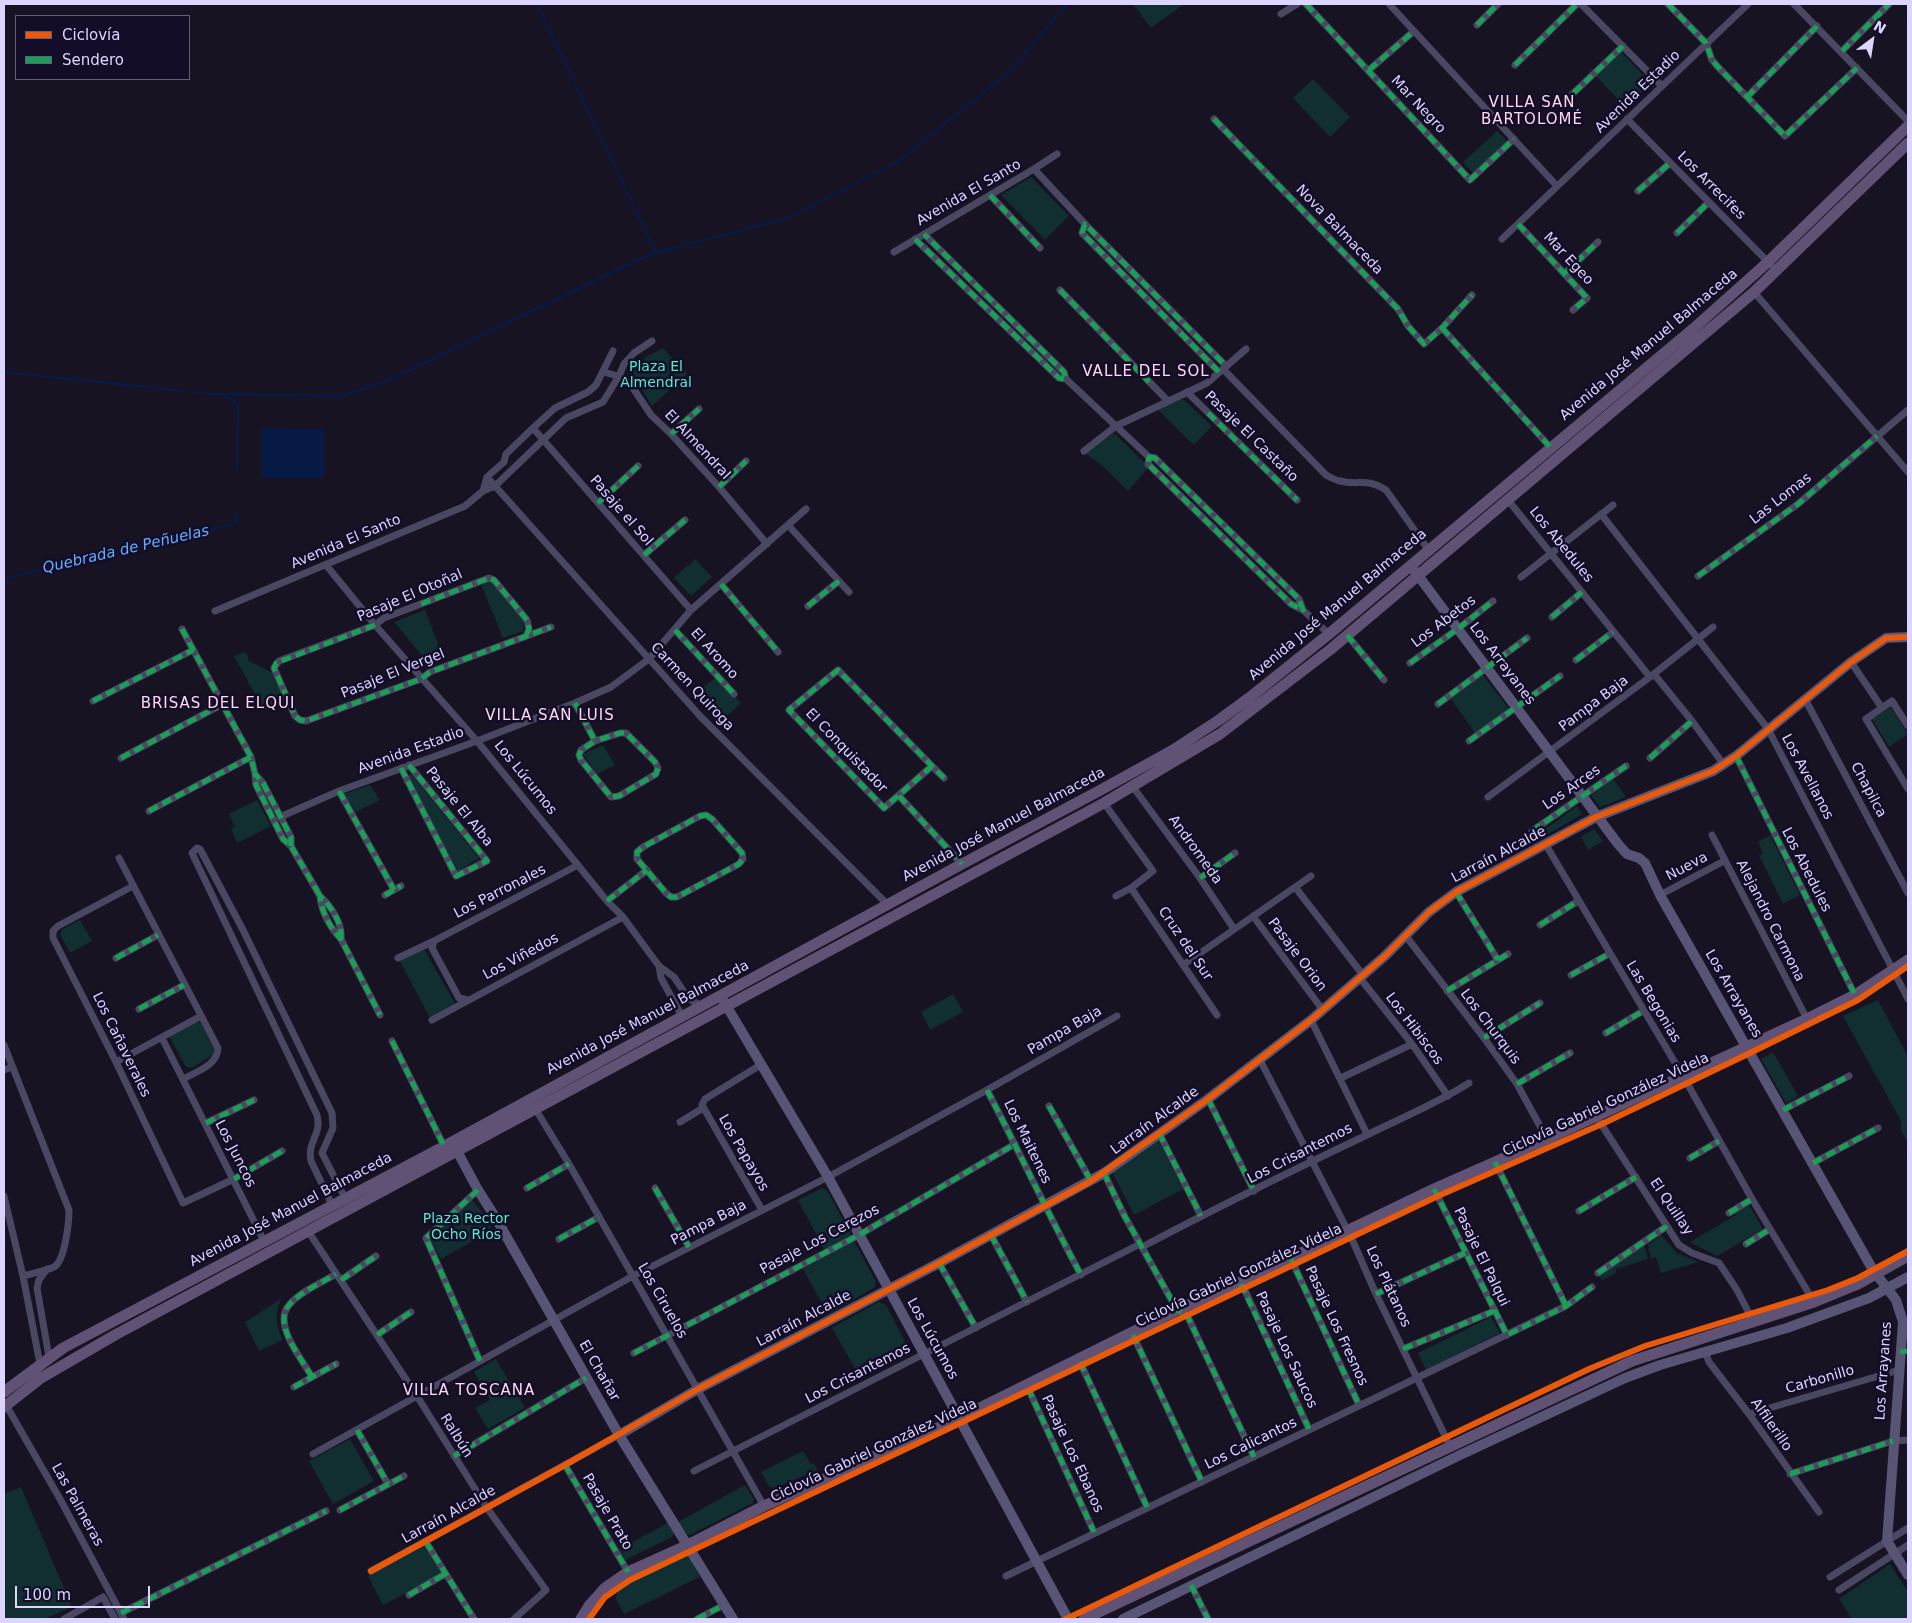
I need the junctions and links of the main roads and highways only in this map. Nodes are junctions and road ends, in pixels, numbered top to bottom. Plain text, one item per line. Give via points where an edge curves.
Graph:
1 (1908, 126) edge
2 (1908, 143) edge
3 (1772, 266) junction
4 (1908, 960) edge
5 (724, 1001) junction
6 (1908, 1256) edge
7 (4, 1392) edge
8 (5, 1406) edge
9 (581, 1619) edge
10 (1084, 1619) edge

1 - 3 main road, Avenida José Manuel Balmaceda
2 - 3 main road, Avenida José Manuel Balmaceda
3 - 5 main road, Avenida José Manuel Balmaceda via 1249,698 1173,750 888,905
3 - 5 main road, Avenida José Manuel Balmaceda via 1754,292 1348,635 1220,734 1104,803
4 - 9 main road via 1855,995 1806,1019 1434,1189 1177,1310 960,1418 764,1506 628,1572 605,1588
5 - 7 main road, Avenida José Manuel Balmaceda via 701,1006 63,1348
5 - 8 main road, Avenida José Manuel Balmaceda via 688,1028 115,1335 41,1378
6 - 10 main road via 1858,1284 1814,1302 1632,1361

